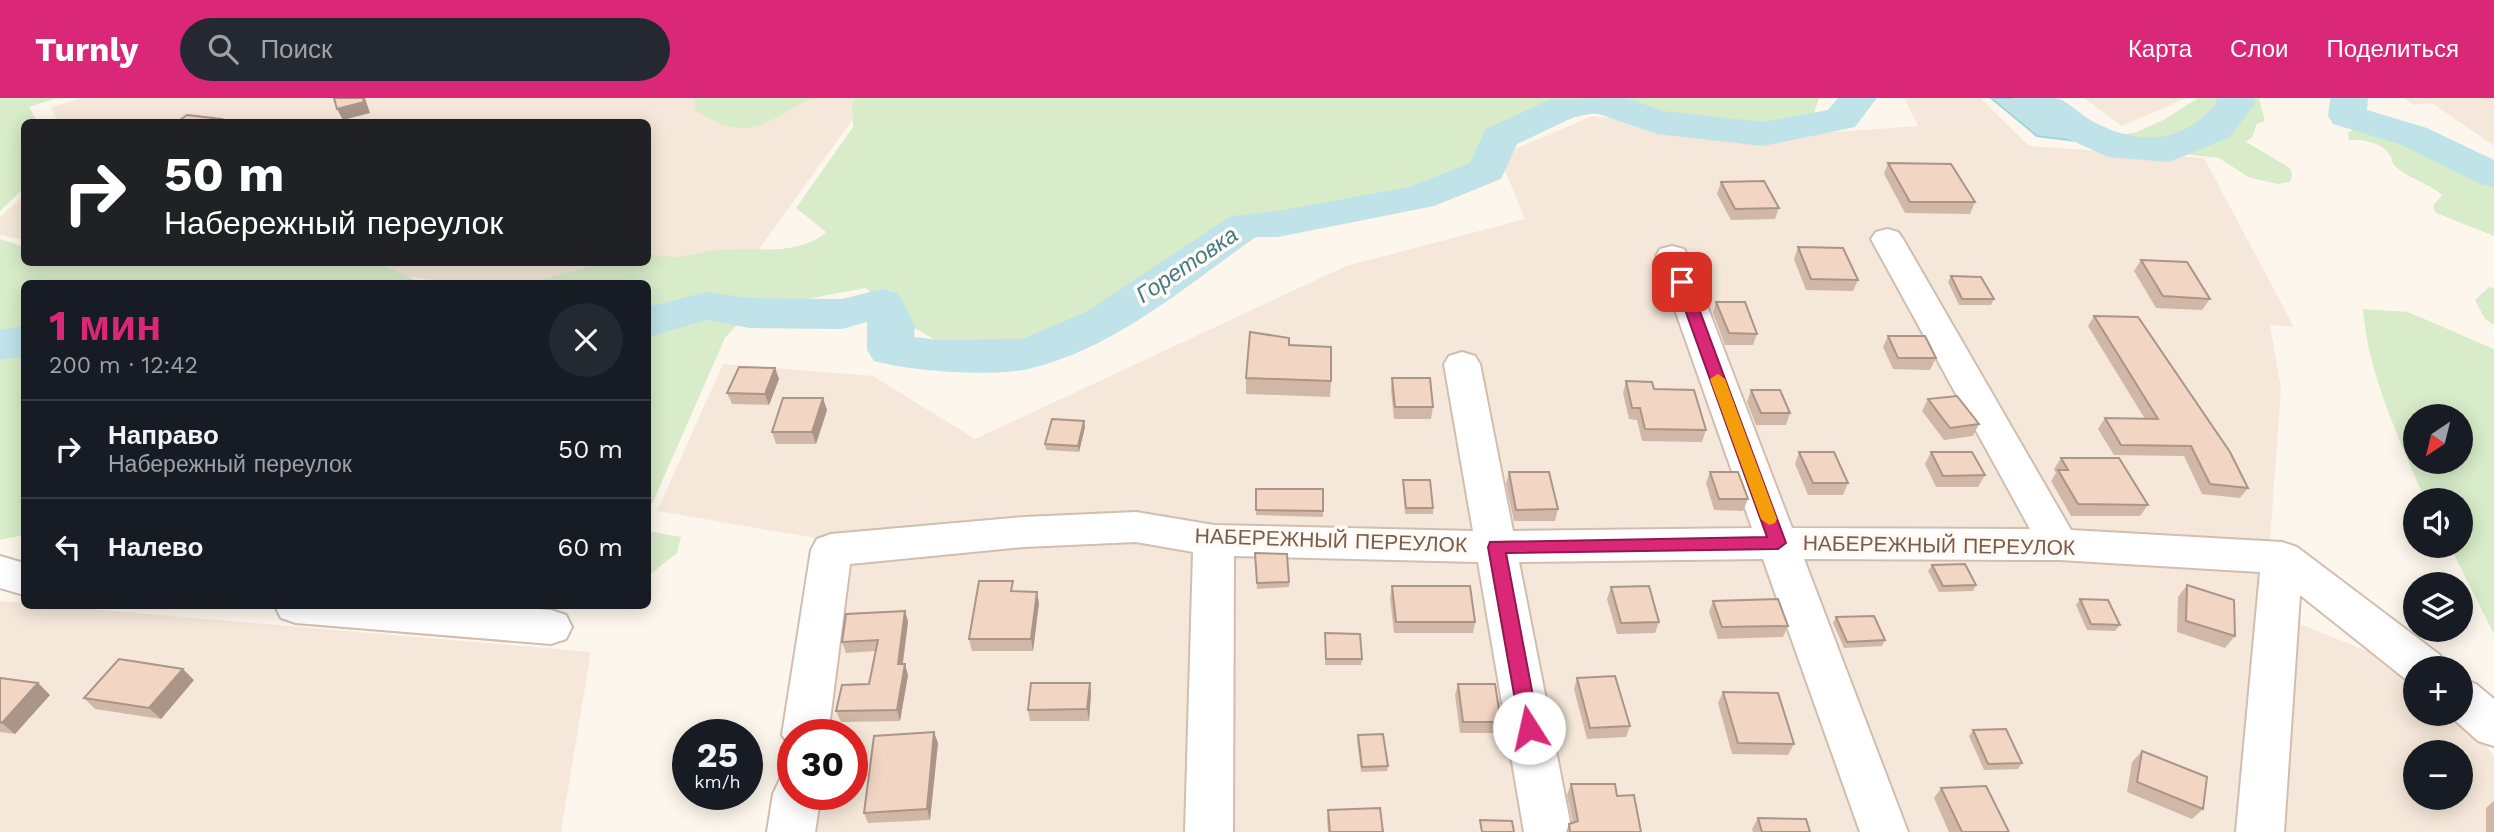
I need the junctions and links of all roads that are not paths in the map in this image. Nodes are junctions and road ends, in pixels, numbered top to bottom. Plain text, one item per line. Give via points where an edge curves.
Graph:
1 (1887, 239) dead end
2 (1672, 256) dead end
3 (1462, 364) dead end
4 (1214, 540) junction
5 (1778, 543) junction
6 (2059, 545) junction
7 (1496, 547) junction
8 (2282, 558) junction
9 (0, 572) edge
10 (21, 578) edge
11 (332, 609) edge
12 (551, 627) dead end
13 (2409, 656) edge
14 (2473, 708) edge
15 (807, 719) edge
16 (2494, 727) edge
17 (794, 810) edge
18 (791, 832) edge
19 (1209, 832) edge
20 (1548, 832) edge
21 (1884, 832) edge
22 (2260, 832) edge

1 - 6 street
2 - 5 street
3 - 7 street
4 - 7 street, НАБЕРЕЖНЫЙ ПЕРЕУЛОК
4 - 15 street, НАБЕРЕЖНЫЙ ПЕРЕУЛОК via 1136,527 831,550
4 - 19 street
5 - 6 street, НАБЕРЕЖНЫЙ ПЕРЕУЛОК
5 - 7 street, НАБЕРЕЖНЫЙ ПЕРЕУЛОК
5 - 21 street
6 - 8 street, НАБЕРЕЖНЫЙ ПЕРЕУЛОК
7 - 20 street
8 - 13 street
8 - 22 street
9 - 10 street
11 - 12 street
14 - 16 street
17 - 18 street

